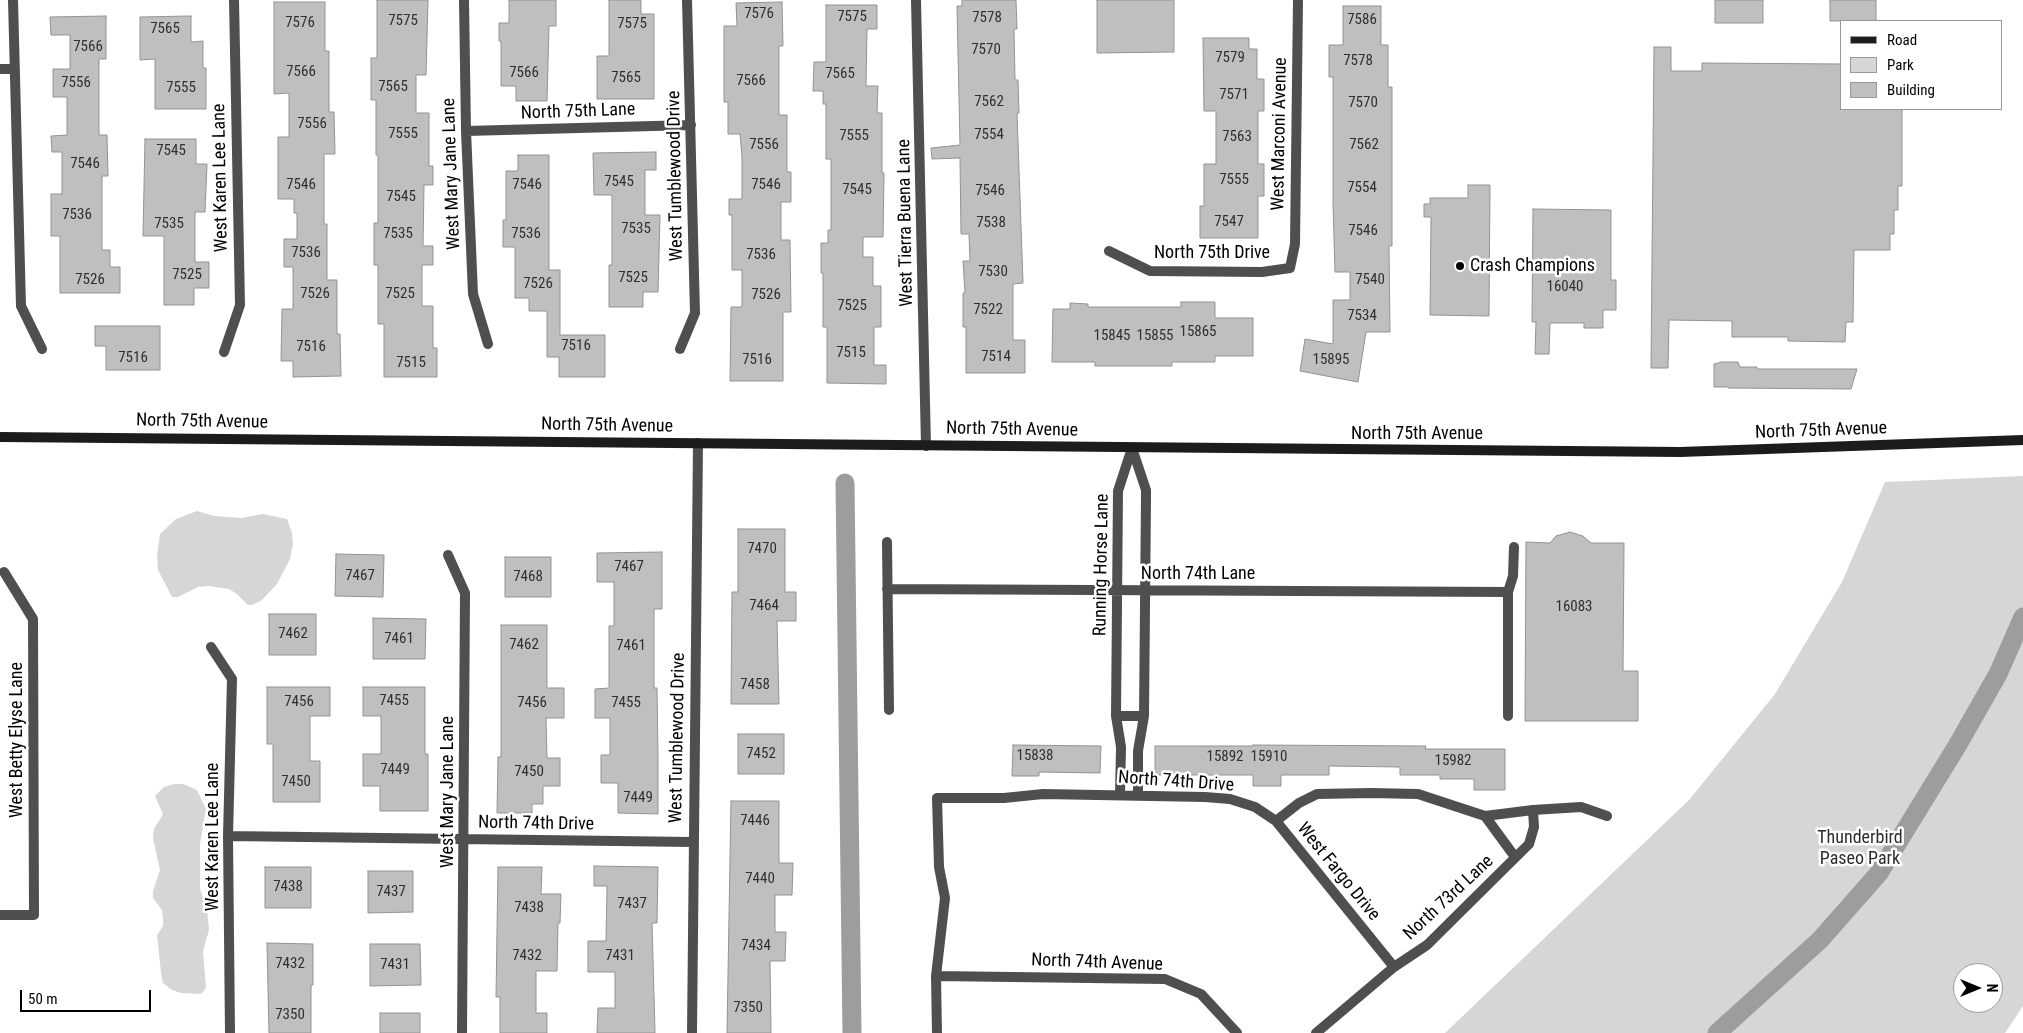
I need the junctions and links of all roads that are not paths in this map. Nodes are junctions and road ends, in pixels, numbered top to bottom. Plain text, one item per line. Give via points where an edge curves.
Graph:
1 (13, 0) edge
2 (234, 0) edge
3 (464, 0) edge
4 (688, 0) edge
5 (916, 0) edge
6 (1298, 0) edge
7 (16, 69) junction
8 (0, 70) edge
9 (691, 125) junction
10 (466, 131) junction
11 (1108, 251) dead end
12 (1290, 268) joint
13 (488, 344) dead end
14 (42, 349) dead end
15 (680, 349) dead end
16 (224, 352) dead end
17 (0, 437) edge
18 (2023, 440) edge
19 (698, 444) junction
20 (926, 446) junction
21 (1132, 448) junction
22 (887, 542) dead end
23 (1514, 547) dead end
24 (448, 555) dead end
25 (4, 572) dead end
26 (887, 589) junction
27 (1118, 590) junction
28 (1145, 590) junction
29 (1508, 592) junction
30 (212, 646) dead end
31 (889, 710) dead end
32 (1116, 716) junction
33 (1144, 716) junction
34 (1508, 716) dead end
35 (1120, 795) junction
36 (1138, 795) junction
37 (1533, 810) junction
38 (1485, 816) junction
39 (1607, 816) dead end
40 (1276, 821) junction
41 (228, 836) junction
42 (464, 839) junction
43 (693, 842) junction
44 (1515, 857) junction
45 (0, 914) edge
46 (1394, 967) junction
47 (936, 976) junction
48 (230, 1033) edge
49 (462, 1033) edge
50 (692, 1033) edge
51 (937, 1033) edge
52 (1237, 1033) edge
53 (1316, 1033) edge

1 - 7 street
2 - 16 street, West Karen Lee Lane via 240,305
3 - 10 street, West Mary Jane Lane
4 - 9 street, West Tumblewood Drive
5 - 20 street, West Tierra Buena Lane
6 - 12 street, West Marconi Avenue via 1295,244
7 - 8 street
7 - 14 street via 21,306
9 - 10 street, North 75th Lane
9 - 15 street, West Tumblewood Drive via 695,314
10 - 13 street, West Mary Jane Lane via 473,294
11 - 12 street, North 75th Drive via 1150,271 1262,272
17 - 19 main road, North 75th Avenue
18 - 21 main road, North 75th Avenue via 1686,452
19 - 20 main road, North 75th Avenue
19 - 43 street, West Tumblewood Drive
20 - 21 main road, North 75th Avenue
21 - 27 street, Running Horse Lane via 1118,491
21 - 28 street via 1146,490
22 - 26 street
23 - 29 street via 1513,576
24 - 42 street, West Mary Jane Lane via 465,594
25 - 45 street, West Betty Elyse Lane via 33,619 34,915
26 - 27 street, North 74th Lane
26 - 31 street
27 - 28 street, North 74th Lane
27 - 32 street, Running Horse Lane
28 - 29 street, North 74th Lane
28 - 33 street
29 - 34 street
30 - 41 street, West Karen Lee Lane via 232,679
32 - 33 street
32 - 35 street, Running Horse Lane
33 - 36 street via 1138,751
35 - 36 street, North 74th Drive
35 - 47 street, North 74th Drive via 937,798 939,867 945,898
36 - 40 street, North 74th Drive via 1230,800 1255,807
37 - 38 street
37 - 39 street via 1581,807
37 - 44 street, North 73rd Lane via 1530,844
38 - 40 street via 1418,794 1317,794
38 - 44 street
40 - 46 street, West Fargo Drive
41 - 42 street, North 74th Drive
41 - 48 street, West Karen Lee Lane
42 - 43 street, North 74th Drive
42 - 49 street, West Mary Jane Lane
43 - 50 street, West Tumblewood Drive
44 - 46 street, North 73rd Lane via 1427,945
46 - 53 street, North 73rd Lane
47 - 51 street
47 - 52 street, North 74th Avenue via 1165,979 1202,994

